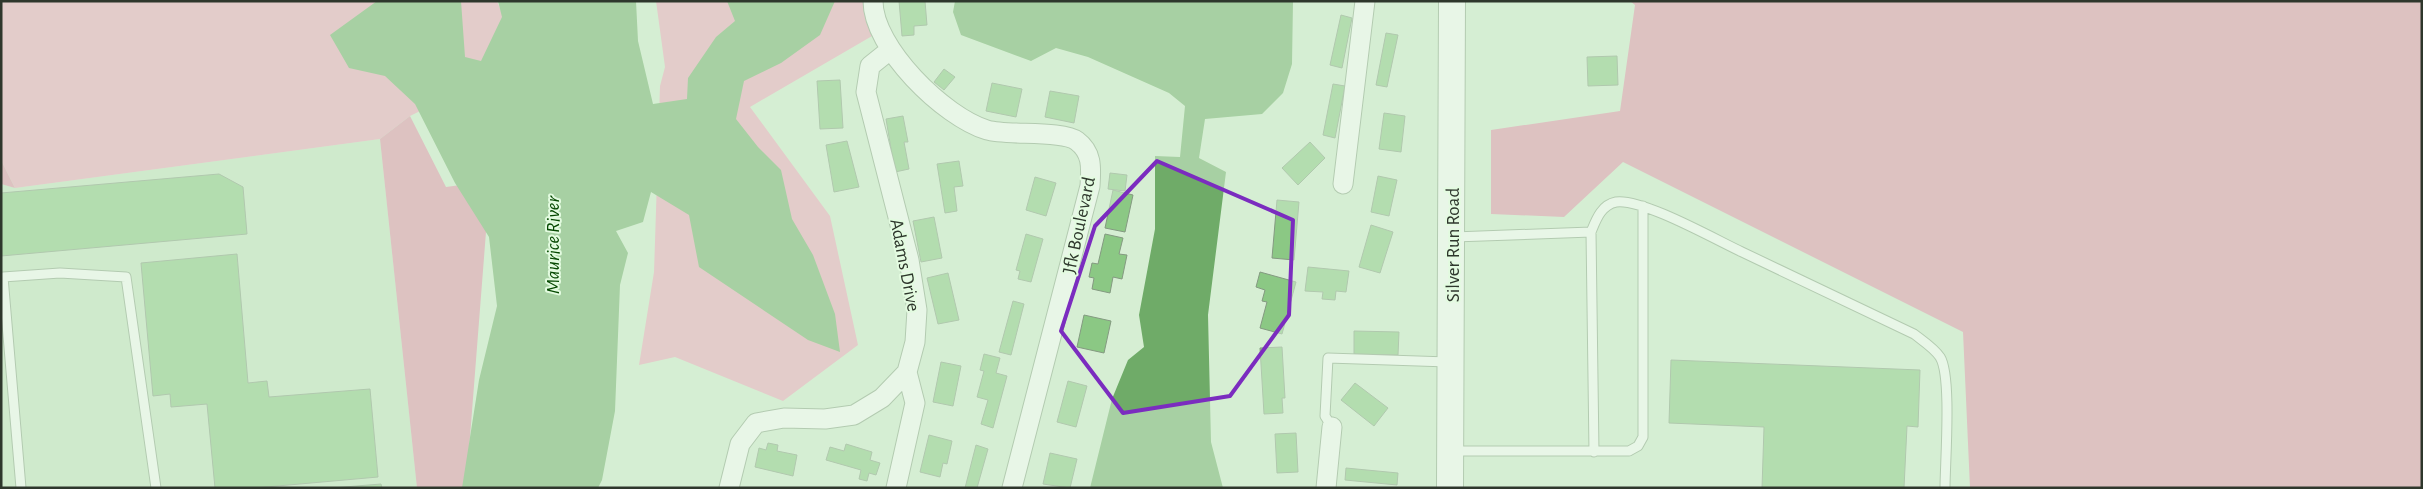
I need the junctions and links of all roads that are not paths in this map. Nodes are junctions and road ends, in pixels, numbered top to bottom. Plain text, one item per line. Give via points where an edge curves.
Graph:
1 (873, 1) edge
2 (1365, 1) edge
3 (1452, 1) edge
4 (890, 50) junction
5 (1343, 184) dead end
6 (1643, 206) junction
7 (1591, 232) junction
8 (1452, 238) junction
9 (1451, 362) junction
10 (907, 372) junction
11 (1332, 426) joint
12 (1450, 451) junction
13 (1594, 452) junction
14 (21, 488) edge
15 (156, 488) edge
16 (729, 488) edge
17 (896, 488) edge
18 (1012, 488) edge
19 (1326, 488) edge
20 (1450, 488) edge
21 (1945, 488) edge

1 - 4 street, Jfk Boulevard via 873,10
2 - 5 street
3 - 8 main road, Silver Run Road
4 - 10 street, Adams Drive via 870,66 866,92 909,260 917,310 915,342
4 - 18 street, Jfk Boulevard via 924,89 953,114 987,130 1055,135 1077,141 1091,160 1090,186
6 - 7 lane via 1627,201 1614,202 1605,207
6 - 13 lane via 1643,437 1630,451
6 - 21 lane via 1914,334 1930,347 1940,358 1946,384
7 - 8 lane
7 - 13 lane
8 - 9 main road, Silver Run Road
9 - 11 lane via 1328,358 1325,416
9 - 12 main road, Silver Run Road
10 - 16 street, Adams Drive via 882,398 854,415 825,419 784,418 756,423 740,444
10 - 17 street via 915,403
11 - 19 street
12 - 13 lane
12 - 20 main road, Silver Run Road
14 - 15 lane via 3,277 60,273 126,277

